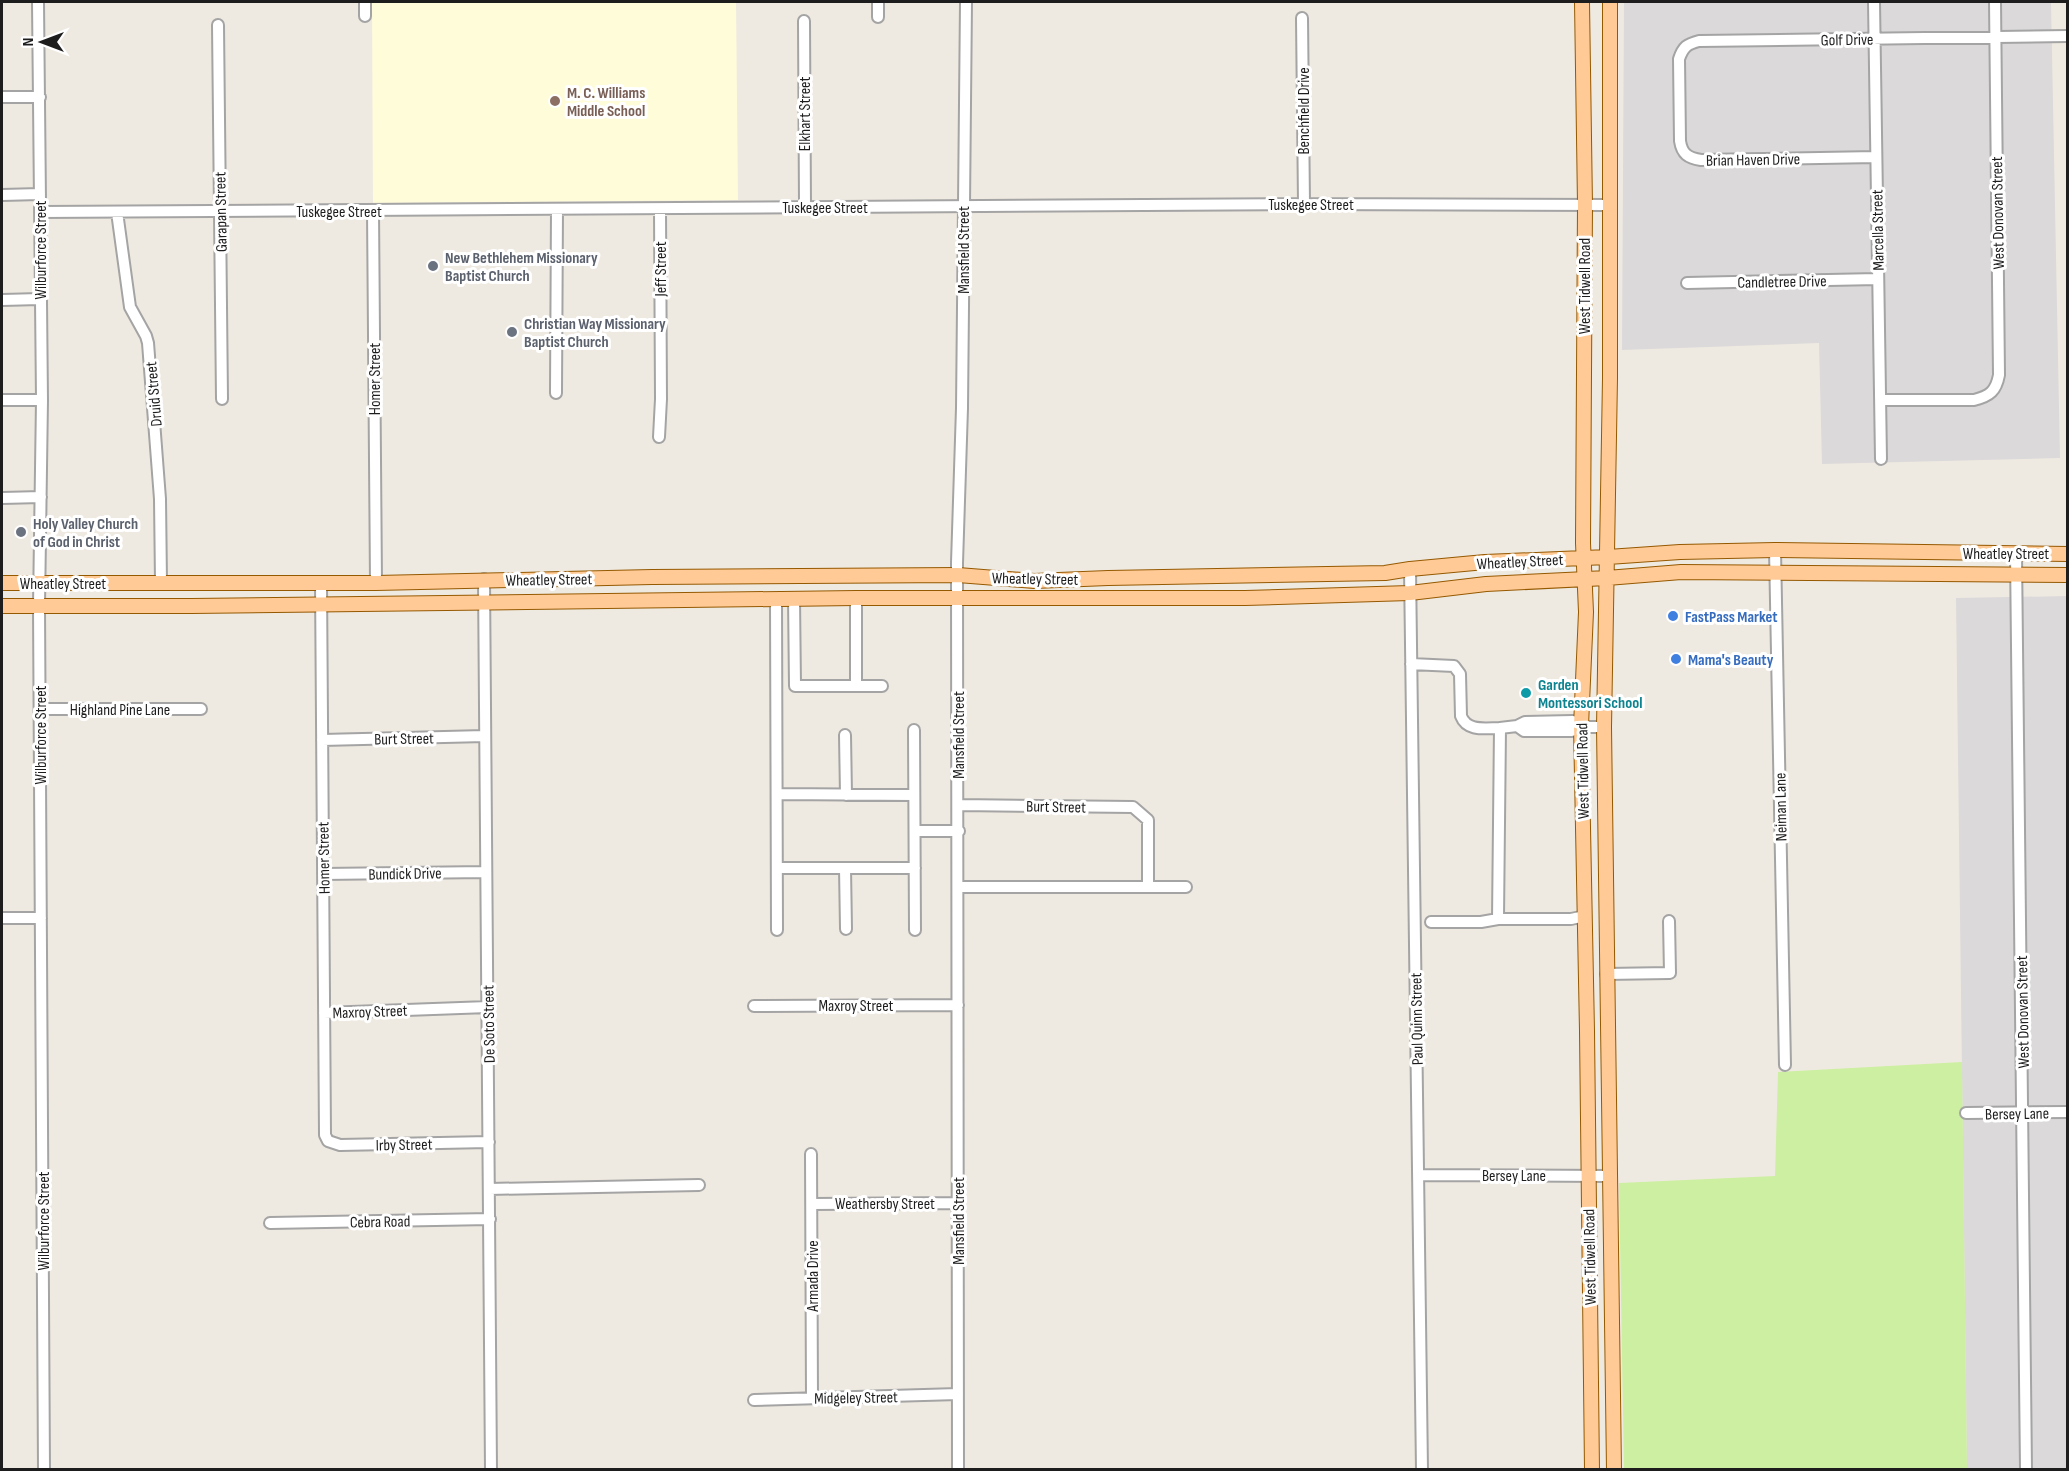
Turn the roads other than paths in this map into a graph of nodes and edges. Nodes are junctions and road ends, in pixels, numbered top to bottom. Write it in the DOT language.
graph roads {
  1 [pos="38,2"];
  2 [pos="365,2"];
  3 [pos="878,2"];
  4 [pos="966,2"];
  5 [pos="1582,2"];
  6 [pos="1610,2"];
  7 [pos="1874,2"];
  8 [pos="1995,2"];
  9 [pos="365,16"];
  10 [pos="878,17"];
  11 [pos="1302,18"];
  12 [pos="804,21"];
  13 [pos="218,25"];
  14 [pos="2067,36"];
  15 [pos="1995,37"];
  16 [pos="1875,39"];
  17 [pos="1610,66"];
  18 [pos="1583,67"];
  19 [pos="2,97"];
  20 [pos="40,97"];
  21 [pos="1680,102"];
  22 [pos="1876,157"];
  23 [pos="40,194"];
  24 [pos="2,195"];
  25 [pos="1304,204"];
  26 [pos="1585,205"];
  27 [pos="1610,205"];
  28 [pos="805,207"];
  29 [pos="963,207"];
  30 [pos="557,209"];
  31 [pos="660,209"];
  32 [pos="373,210"];
  33 [pos="40,212"];
  34 [pos="117,212"];
  35 [pos="220,212"];
  36 [pos="1878,279"];
  37 [pos="1687,283"];
  38 [pos="40,299"];
  39 [pos="2,300"];
  40 [pos="1610,378"];
  41 [pos="1584,380"];
  42 [pos="556,393"];
  43 [pos="222,399"];
  44 [pos="2,400"];
  45 [pos="42,400"];
  46 [pos="1881,400"];
  47 [pos="659,437"];
  48 [pos="1881,459"];
  49 [pos="41,497"];
  50 [pos="2,498"];
  51 [pos="1775,550"];
  52 [pos="2016,554"];
  53 [pos="2067,554"];
  54 [pos="1585,557"];
  55 [pos="1608,557"];
  56 [pos="1410,569"];
  57 [pos="1775,572"];
  58 [pos="958,575"];
  59 [pos="2016,575"];
  60 [pos="2067,575"];
  61 [pos="794,576"];
  62 [pos="1258,576"];
  63 [pos="641,577"];
  64 [pos="1108,578"];
  65 [pos="1607,578"];
  66 [pos="484,579"];
  67 [pos="1585,579"];
  68 [pos="161,582"];
  69 [pos="321,582"];
  70 [pos="2,583"];
  71 [pos="40,583"];
  72 [pos="192,583"];
  73 [pos="376,583"];
  74 [pos="1410,593"];
  75 [pos="957,597"];
  76 [pos="776,598"];
  77 [pos="794,598"];
  78 [pos="856,598"];
  79 [pos="1258,598"];
  80 [pos="1108,599"];
  81 [pos="641,602"];
  82 [pos="485,603"];
  83 [pos="320,605"];
  84 [pos="2,606"];
  85 [pos="39,606"];
  86 [pos="191,606"];
  87 [pos="1411,664"];
  88 [pos="856,686"];
  89 [pos="882,686"];
  90 [pos="40,709"];
  91 [pos="201,709"];
  92 [pos="1578,727"];
  93 [pos="1604,727"];
  94 [pos="1500,728"];
  95 [pos="914,730"];
  96 [pos="845,735"];
  97 [pos="486,736"];
  98 [pos="322,740"];
  99 [pos="777,794"];
  100 [pos="846,795"];
  101 [pos="914,795"];
  102 [pos="959,805"];
  103 [pos="915,831"];
  104 [pos="959,831"];
  105 [pos="777,868"];
  106 [pos="845,868"];
  107 [pos="915,868"];
  108 [pos="486,872"];
  109 [pos="323,874"];
  110 [pos="959,887"];
  111 [pos="1148,887"];
  112 [pos="1186,887"];
  113 [pos="1578,917"];
  114 [pos="2,918"];
  115 [pos="41,918"];
  116 [pos="1498,919"];
  117 [pos="1669,921"];
  118 [pos="1431,922"];
  119 [pos="846,929"];
  120 [pos="777,930"];
  121 [pos="915,930"];
  122 [pos="1606,974"];
  123 [pos="958,1005"];
  124 [pos="754,1006"];
  125 [pos="488,1007"];
  126 [pos="324,1012"];
  127 [pos="1607,1029"];
  128 [pos="1587,1031"];
  129 [pos="1785,1065"];
  130 [pos="2067,1112"];
  131 [pos="1966,1113"];
  132 [pos="2023,1114"];
  133 [pos="325,1134"];
  134 [pos="489,1142"];
  135 [pos="811,1154"];
  136 [pos="1419,1175"];
  137 [pos="1588,1175"];
  138 [pos="1609,1176"];
  139 [pos="699,1185"];
  140 [pos="489,1189"];
  141 [pos="958,1203"];
  142 [pos="812,1204"];
  143 [pos="490,1219"];
  144 [pos="270,1223"];
  145 [pos="1590,1315"];
  146 [pos="1611,1319"];
  147 [pos="958,1394"];
  148 [pos="812,1398"];
  149 [pos="754,1400"];
  150 [pos="44,1470"];
  151 [pos="492,1470"];
  152 [pos="958,1470"];
  153 [pos="1422,1470"];
  154 [pos="1592,1470"];
  155 [pos="1614,1470"];
  156 [pos="2026,1470"];
  1 -- 20 [label="street, Wilburforce Street"];
  2 -- 9 [label="street"];
  3 -- 10 [label="street"];
  4 -- 29 [label="street, Mansfield Street"];
  5 -- 18 [label="main road, West Tidwell Road"];
  6 -- 17 [label="main road, West Tidwell Road"];
  7 -- 16 [label="street, Marcella Street"];
  8 -- 15 [label="street, West Donovan Street"];
  11 -- 25 [label="street, Benchfield Drive"];
  12 -- 28 [label="street, Elkhart Street"];
  13 -- 35 [label="street, Garapan Street"];
  14 -- 15 [label="street, Golf Drive"];
  15 -- 16 [label="street, Golf Drive"];
  15 -- 46 [label="street, West Donovan Street"];
  16 -- 21 [label="street, Golf Drive"];
  16 -- 22 [label="street, Marcella Street"];
  17 -- 18 [label="main road"];
  17 -- 27 [label="main road, West Tidwell Road"];
  18 -- 26 [label="main road, West Tidwell Road"];
  19 -- 20 [label="street"];
  20 -- 23 [label="street, Wilburforce Street"];
  21 -- 22 [label="street, Brian Haven Drive"];
  22 -- 36 [label="street, Marcella Street"];
  23 -- 24 [label="street"];
  23 -- 33 [label="street, Wilburforce Street"];
  25 -- 26 [label="street, Tuskegee Street"];
  25 -- 29 [label="street, Tuskegee Street"];
  26 -- 27 [label="street, Tuskegee Street"];
  26 -- 41 [label="main road, West Tidwell Road"];
  27 -- 40 [label="main road, West Tidwell Road"];
  28 -- 29 [label="street, Tuskegee Street"];
  28 -- 31 [label="street, Tuskegee Street"];
  29 -- 58 [label="street, Mansfield Street"];
  30 -- 31 [label="street, Tuskegee Street"];
  30 -- 32 [label="street, Tuskegee Street"];
  30 -- 42 [label="street"];
  31 -- 47 [label="street, Jeff Street"];
  32 -- 35 [label="street, Tuskegee Street"];
  32 -- 73 [label="street, Homer Street"];
  33 -- 34 [label="street, Tuskegee Street"];
  33 -- 38 [label="street, Wilburforce Street"];
  34 -- 35 [label="street, Tuskegee Street"];
  34 -- 68 [label="street, Druid Street"];
  35 -- 43 [label="street, Garapan Street"];
  36 -- 37 [label="street, Candletree Drive"];
  36 -- 46 [label="street, Marcella Street"];
  38 -- 39 [label="street"];
  38 -- 45 [label="street, Wilburforce Street"];
  40 -- 41 [label="main road"];
  40 -- 55 [label="main road, West Tidwell Road"];
  41 -- 54 [label="main road, West Tidwell Road"];
  44 -- 45 [label="street"];
  45 -- 49 [label="street, Wilburforce Street"];
  46 -- 48 [label="street, Marcella Street"];
  49 -- 50 [label="street"];
  49 -- 71 [label="street, Wilburforce Street"];
  51 -- 52 [label="main road, Wheatley Street"];
  51 -- 55 [label="main road, Wheatley Street"];
  51 -- 57 [label="street, Neiman Lane"];
  52 -- 53 [label="main road, Wheatley Street"];
  52 -- 59 [label="street, West Donovan Street"];
  54 -- 55 [label="main road, Wheatley Street"];
  54 -- 56 [label="main road, Wheatley Street"];
  54 -- 67 [label="main road, West Tidwell Road"];
  55 -- 65 [label="main road, West Tidwell Road"];
  56 -- 62 [label="main road, Wheatley Street"];
  56 -- 74 [label="street, Paul Quinn Street"];
  57 -- 59 [label="main road, Wheatley Street"];
  57 -- 65 [label="main road, Wheatley Street"];
  57 -- 129 [label="street, Neiman Lane"];
  58 -- 61 [label="main road, Wheatley Street"];
  58 -- 64 [label="main road, Wheatley Street"];
  58 -- 75 [label="street, Mansfield Street"];
  59 -- 60 [label="main road, Wheatley Street"];
  59 -- 132 [label="street, West Donovan Street"];
  61 -- 63 [label="main road, Wheatley Street"];
  61 -- 77 [label="main road"];
  62 -- 64 [label="main road, Wheatley Street"];
  62 -- 79 [label="main road"];
  63 -- 66 [label="main road, Wheatley Street"];
  63 -- 81 [label="main road"];
  64 -- 80 [label="main road"];
  65 -- 67 [label="main road, Wheatley Street"];
  65 -- 93 [label="main road, West Tidwell Road"];
  66 -- 73 [label="main road, Wheatley Street"];
  66 -- 82 [label="street, De Soto Street"];
  67 -- 74 [label="main road, Wheatley Street"];
  67 -- 92 [label="main road, West Tidwell Road"];
  68 -- 71 [label="main road, Wheatley Street"];
  68 -- 72 [label="main road, Wheatley Street"];
  69 -- 72 [label="main road, Wheatley Street"];
  69 -- 73 [label="main road, Wheatley Street"];
  69 -- 83 [label="street, Homer Street"];
  70 -- 71 [label="main road, Wheatley Street"];
  71 -- 85 [label="street, Wilburforce Street"];
  72 -- 86 [label="main road"];
  74 -- 79 [label="main road, Wheatley Street"];
  74 -- 87 [label="street, Paul Quinn Street"];
  75 -- 78 [label="main road, Wheatley Street"];
  75 -- 80 [label="main road, Wheatley Street"];
  75 -- 102 [label="street, Mansfield Street"];
  76 -- 77 [label="main road, Wheatley Street"];
  76 -- 81 [label="main road, Wheatley Street"];
  76 -- 99 [label="street"];
  77 -- 78 [label="main road, Wheatley Street"];
  77 -- 88 [label="street"];
  78 -- 88 [label="street"];
  79 -- 80 [label="main road, Wheatley Street"];
  81 -- 82 [label="main road, Wheatley Street"];
  82 -- 83 [label="main road, Wheatley Street"];
  82 -- 97 [label="street, De Soto Street"];
  83 -- 86 [label="main road, Wheatley Street"];
  83 -- 98 [label="street, Homer Street"];
  84 -- 85 [label="main road, Wheatley Street"];
  85 -- 86 [label="main road, Wheatley Street"];
  85 -- 90 [label="street, Wilburforce Street"];
  87 -- 94 [label="street"];
  87 -- 136 [label="street, Paul Quinn Street"];
  88 -- 89 [label="street"];
  90 -- 91 [label="street, Highland Pine Lane"];
  90 -- 115 [label="street, Wilburforce Street"];
  92 -- 93 [label="street"];
  92 -- 94 [label="street"];
  92 -- 113 [label="main road, West Tidwell Road"];
  93 -- 122 [label="main road, West Tidwell Road"];
  94 -- 116 [label="street"];
  95 -- 101 [label="street"];
  96 -- 100 [label="street"];
  97 -- 98 [label="street, Burt Street"];
  97 -- 108 [label="street, De Soto Street"];
  98 -- 109 [label="street, Homer Street"];
  99 -- 100 [label="street"];
  99 -- 105 [label="street"];
  100 -- 101 [label="street"];
  101 -- 103 [label="street"];
  102 -- 104 [label="street, Mansfield Street"];
  102 -- 111 [label="street, Burt Street"];
  103 -- 104 [label="street"];
  103 -- 107 [label="street"];
  104 -- 110 [label="street, Mansfield Street"];
  105 -- 106 [label="street"];
  105 -- 120 [label="street"];
  106 -- 107 [label="street"];
  106 -- 119 [label="street"];
  107 -- 121 [label="street"];
  108 -- 109 [label="street, Bundick Drive"];
  108 -- 125 [label="street, De Soto Street"];
  109 -- 126 [label="street, Homer Street"];
  110 -- 111 [label="street"];
  110 -- 123 [label="street, Mansfield Street"];
  111 -- 112 [label="street"];
  113 -- 116 [label="street"];
  113 -- 128 [label="main road, West Tidwell Road"];
  114 -- 115 [label="street"];
  115 -- 150 [label="street, Wilburforce Street"];
  116 -- 118 [label="street"];
  117 -- 122 [label="street"];
  122 -- 127 [label="main road, West Tidwell Road"];
  123 -- 124 [label="street, Maxroy Street"];
  123 -- 141 [label="street, Mansfield Street"];
  125 -- 126 [label="street, Maxroy Street"];
  125 -- 134 [label="street, De Soto Street"];
  126 -- 133 [label="street, Homer Street"];
  127 -- 128 [label="main road"];
  127 -- 138 [label="main road, West Tidwell Road"];
  128 -- 137 [label="main road, West Tidwell Road"];
  130 -- 132 [label="street, Bersey Lane"];
  131 -- 132 [label="street, Bersey Lane"];
  132 -- 156 [label="street, West Donovan Street"];
  133 -- 134 [label="street, Irby Street"];
  134 -- 140 [label="street, De Soto Street"];
  135 -- 142 [label="street, Armada Drive"];
  136 -- 137 [label="street, Bersey Lane"];
  136 -- 153 [label="street, Paul Quinn Street"];
  137 -- 138 [label="street, Bersey Lane"];
  137 -- 145 [label="main road, West Tidwell Road"];
  138 -- 146 [label="main road, West Tidwell Road"];
  139 -- 140 [label="street"];
  140 -- 143 [label="street, De Soto Street"];
  141 -- 142 [label="street, Weathersby Street"];
  141 -- 147 [label="street, Mansfield Street"];
  142 -- 148 [label="street, Armada Drive"];
  143 -- 144 [label="street, Cebra Road"];
  143 -- 151 [label="street, De Soto Street"];
  145 -- 146 [label="main road"];
  145 -- 154 [label="main road, West Tidwell Road"];
  146 -- 155 [label="main road, West Tidwell Road"];
  147 -- 148 [label="street, Midgeley Street"];
  147 -- 152 [label="street, Mansfield Street"];
  148 -- 149 [label="street, Midgeley Street"];
}
